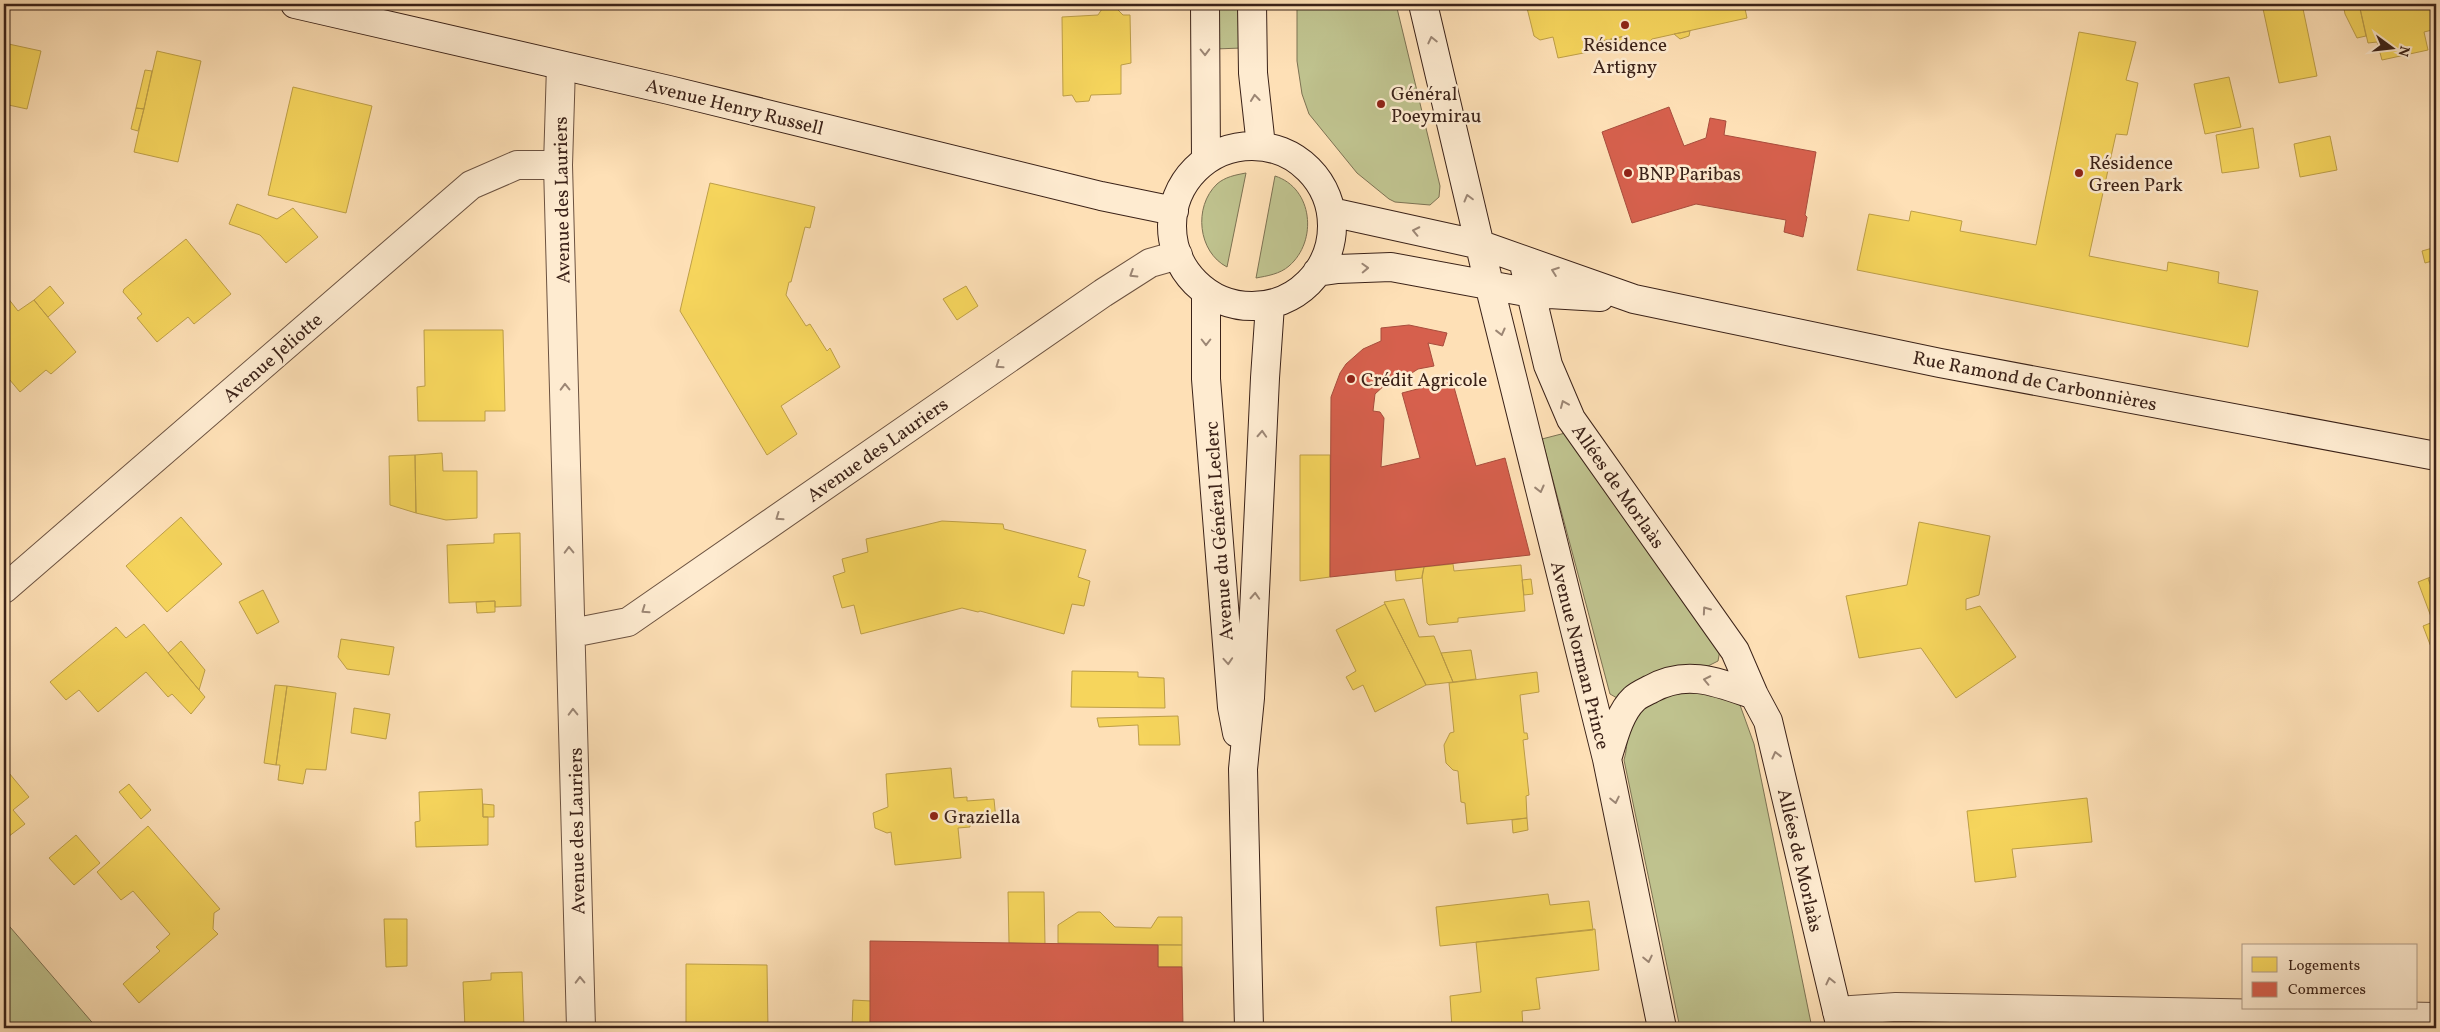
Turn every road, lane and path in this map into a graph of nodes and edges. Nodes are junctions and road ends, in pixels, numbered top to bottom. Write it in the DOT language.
graph roads {
  1 [pos="296,4"];
  2 [pos="1204,4"];
  3 [pos="1252,4"];
  4 [pos="1423,4"];
  5 [pos="561,66"];
  6 [pos="1260,146"];
  7 [pos="1206,160"];
  8 [pos="558,165"];
  9 [pos="1174,211"];
  10 [pos="1331,212"];
  11 [pos="1480,245"];
  12 [pos="1178,255"];
  13 [pos="1523,260"];
  14 [pos="1316,272"];
  15 [pos="1489,284"];
  16 [pos="1206,293"];
  17 [pos="1532,293"];
  18 [pos="1634,299"];
  19 [pos="1270,305"];
  20 [pos="2436,456"];
  21 [pos="4,589"];
  22 [pos="572,633"];
  23 [pos="1754,695"];
  24 [pos="1607,758"];
  25 [pos="1243,769"];
  26 [pos="2436,1017"];
  27 [pos="1839,1020"];
  28 [pos="581,1028"];
  29 [pos="1248,1028"];
  30 [pos="1662,1028"];
  1 -- 5 [label="street, Avenue Henry Russell"];
  2 -- 7 [label="street, one-way"];
  6 -- 3 [label="street, one-way"];
  11 -- 4 [label="street, one-way"];
  5 -- 8 [label="street, Avenue des Lauriers"];
  5 -- 9 [label="street, Avenue Henry Russell"];
  6 -- 7 [label="street"];
  6 -- 10 [label="street"];
  7 -- 9 [label="street"];
  8 -- 21 [label="street, Avenue Jeliotte"];
  22 -- 8 [label="street, Avenue des Lauriers, one-way"];
  9 -- 12 [label="street"];
  11 -- 10 [label="street, Rue Ramond de Carbonnières, one-way"];
  10 -- 14 [label="street"];
  11 -- 13 [label="street, Rue Ramond de Carbonnières"];
  11 -- 15 [label="street"];
  12 -- 16 [label="street"];
  12 -- 22 [label="street, Avenue des Lauriers, one-way"];
  13 -- 17 [label="street, Allées de Morlaàs"];
  18 -- 13 [label="street, Rue Ramond de Carbonnières, one-way"];
  14 -- 15 [label="street, Rue Ramond de Carbonnières, one-way"];
  14 -- 19 [label="street"];
  15 -- 17 [label="street, Rue Ramond de Carbonnières"];
  15 -- 24 [label="street, Avenue Norman Prince, one-way"];
  16 -- 19 [label="street"];
  16 -- 25 [label="street, Avenue du Général Leclerc, one-way"];
  17 -- 18 [label="street, Rue Ramond de Carbonnières"];
  23 -- 17 [label="street, Allées de Morlaàs, one-way"];
  18 -- 20 [label="street, Rue Ramond de Carbonnières"];
  25 -- 19 [label="street, Avenue du Général Leclerc, one-way"];
  28 -- 22 [label="street, Avenue des Lauriers, one-way"];
  23 -- 24 [label="street, one-way"];
  27 -- 23 [label="street, Allées de Morlaàs, one-way"];
  24 -- 30 [label="street, Avenue Norman Prince, one-way"];
  25 -- 29 [label="street, Avenue du Général Leclerc"];
  26 -- 27 [label="street"];
}
